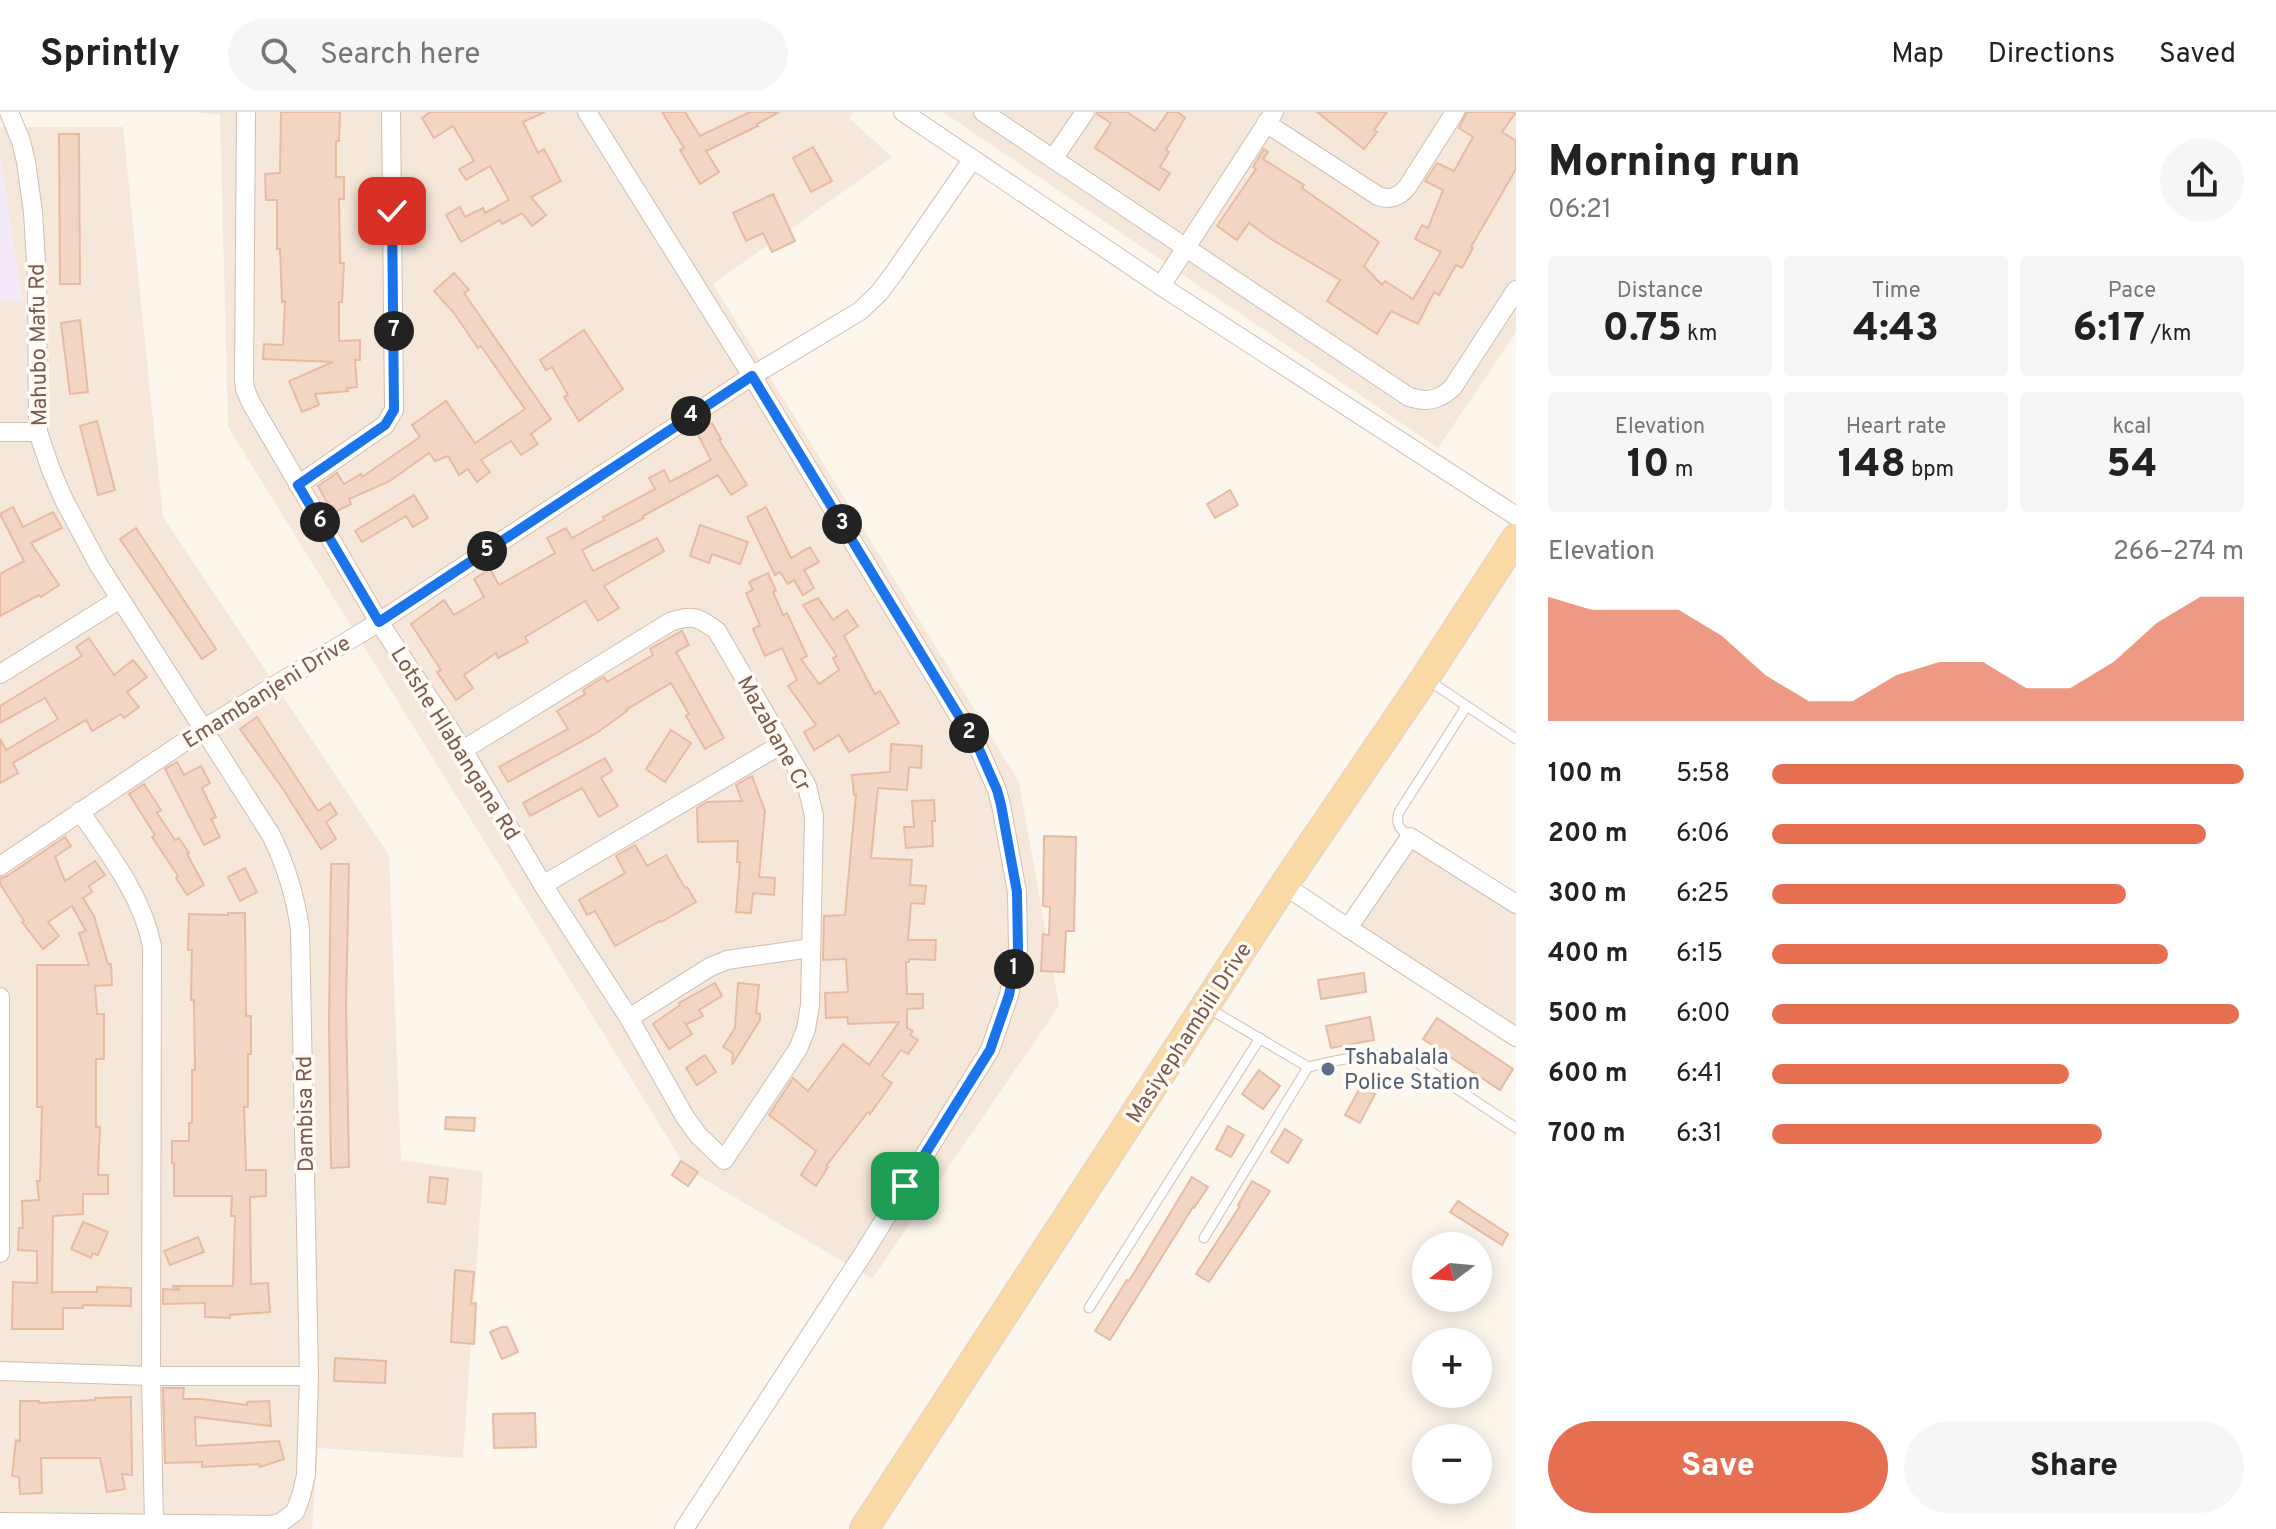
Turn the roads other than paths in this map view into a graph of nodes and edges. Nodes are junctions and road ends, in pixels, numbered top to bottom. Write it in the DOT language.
graph roads {
  1 [pos="9,112"];
  2 [pos="246,112"];
  3 [pos="391,112"];
  4 [pos="587,112"];
  5 [pos="903,112"];
  6 [pos="983,112"];
  7 [pos="1085,112"];
  8 [pos="1455,112"];
  9 [pos="1270,118"];
  10 [pos="1053,159"];
  11 [pos="972,160"];
  12 [pos="1185,247"];
  13 [pos="1161,286"];
  14 [pos="1516,290"];
  15 [pos="752,376"];
  16 [pos="0,432"];
  17 [pos="38,432"];
  18 [pos="298,485"];
  19 [pos="1516,516"];
  20 [pos="1516,538"];
  21 [pos="120,599"];
  22 [pos="379,622"];
  23 [pos="2,670"];
  24 [pos="1425,678"];
  25 [pos="1466,707"];
  26 [pos="205,728"];
  27 [pos="1516,739"];
  28 [pos="782,744"];
  29 [pos="463,750"];
  30 [pos="80,811"];
  31 [pos="1410,837"];
  32 [pos="0,866"];
  33 [pos="543,885"];
  34 [pos="1284,885"];
  35 [pos="1516,904"];
  36 [pos="1348,928"];
  37 [pos="811,948"];
  38 [pos="0,997"];
  39 [pos="1205,1006"];
  40 [pos="629,1018"];
  41 [pos="1516,1037"];
  42 [pos="1260,1038"];
  43 [pos="1308,1067"];
  44 [pos="1516,1128"];
  45 [pos="724,1160"];
  46 [pos="1204,1238"];
  47 [pos="0,1253"];
  48 [pos="1089,1308"];
  49 [pos="0,1371"];
  50 [pos="151,1376"];
  51 [pos="309,1376"];
  52 [pos="0,1522"];
  53 [pos="154,1525"];
  54 [pos="684,1529"];
  55 [pos="864,1529"];
  1 -- 17 [label="street, Mahubo Mafu Rd"];
  2 -- 18 [label="street, Lotshe Hlabangana Rd"];
  3 -- 18 [label="street"];
  4 -- 15 [label="street"];
  5 -- 11 [label="street"];
  6 -- 10 [label="street"];
  7 -- 10 [label="street"];
  8 -- 9 [label="street"];
  9 -- 12 [label="street"];
  10 -- 12 [label="street"];
  11 -- 13 [label="street"];
  11 -- 15 [label="street, Emambanjeni Drive"];
  12 -- 13 [label="street"];
  12 -- 14 [label="street"];
  13 -- 19 [label="street"];
  15 -- 22 [label="street, Emambanjeni Drive"];
  15 -- 54 [label="street"];
  16 -- 17 [label="street"];
  17 -- 21 [label="street, Mahubo Mafu Rd"];
  18 -- 22 [label="street, Lotshe Hlabangana Rd"];
  20 -- 24 [label="main road, Masiyephambili Drive"];
  21 -- 23 [label="street"];
  21 -- 26 [label="street, Mahubo Mafu Rd"];
  22 -- 26 [label="street, Emambanjeni Drive"];
  22 -- 29 [label="street, Lotshe Hlabangana Rd"];
  24 -- 25 [label="lane"];
  24 -- 34 [label="main road, Masiyephambili Drive"];
  25 -- 27 [label="lane"];
  25 -- 31 [label="lane"];
  26 -- 30 [label="street, Emambanjeni Drive"];
  26 -- 51 [label="street, Dambisa Rd"];
  28 -- 29 [label="street, Mazabane Cr"];
  28 -- 33 [label="street"];
  28 -- 37 [label="street, Mazabane Cr"];
  29 -- 33 [label="street, Lotshe Hlabangana Rd"];
  30 -- 32 [label="street, Emambanjeni Drive"];
  30 -- 50 [label="street"];
  31 -- 35 [label="street"];
  31 -- 36 [label="street"];
  33 -- 40 [label="street, Lotshe Hlabangana Rd"];
  34 -- 36 [label="street"];
  34 -- 39 [label="main road, Masiyephambili Drive"];
  36 -- 41 [label="street"];
  37 -- 40 [label="street"];
  37 -- 45 [label="street, Mazabane Cr"];
  38 -- 47 [label="street"];
  39 -- 42 [label="lane"];
  39 -- 55 [label="main road, Masiyephambili Drive"];
  40 -- 45 [label="street, Lotshe Hlabangana Rd"];
  42 -- 43 [label="lane"];
  42 -- 48 [label="lane"];
  43 -- 44 [label="lane"];
  43 -- 46 [label="lane"];
  49 -- 50 [label="street"];
  50 -- 51 [label="street"];
  50 -- 53 [label="street"];
  51 -- 53 [label="street, Dambisa Rd"];
  52 -- 53 [label="street"];
}
